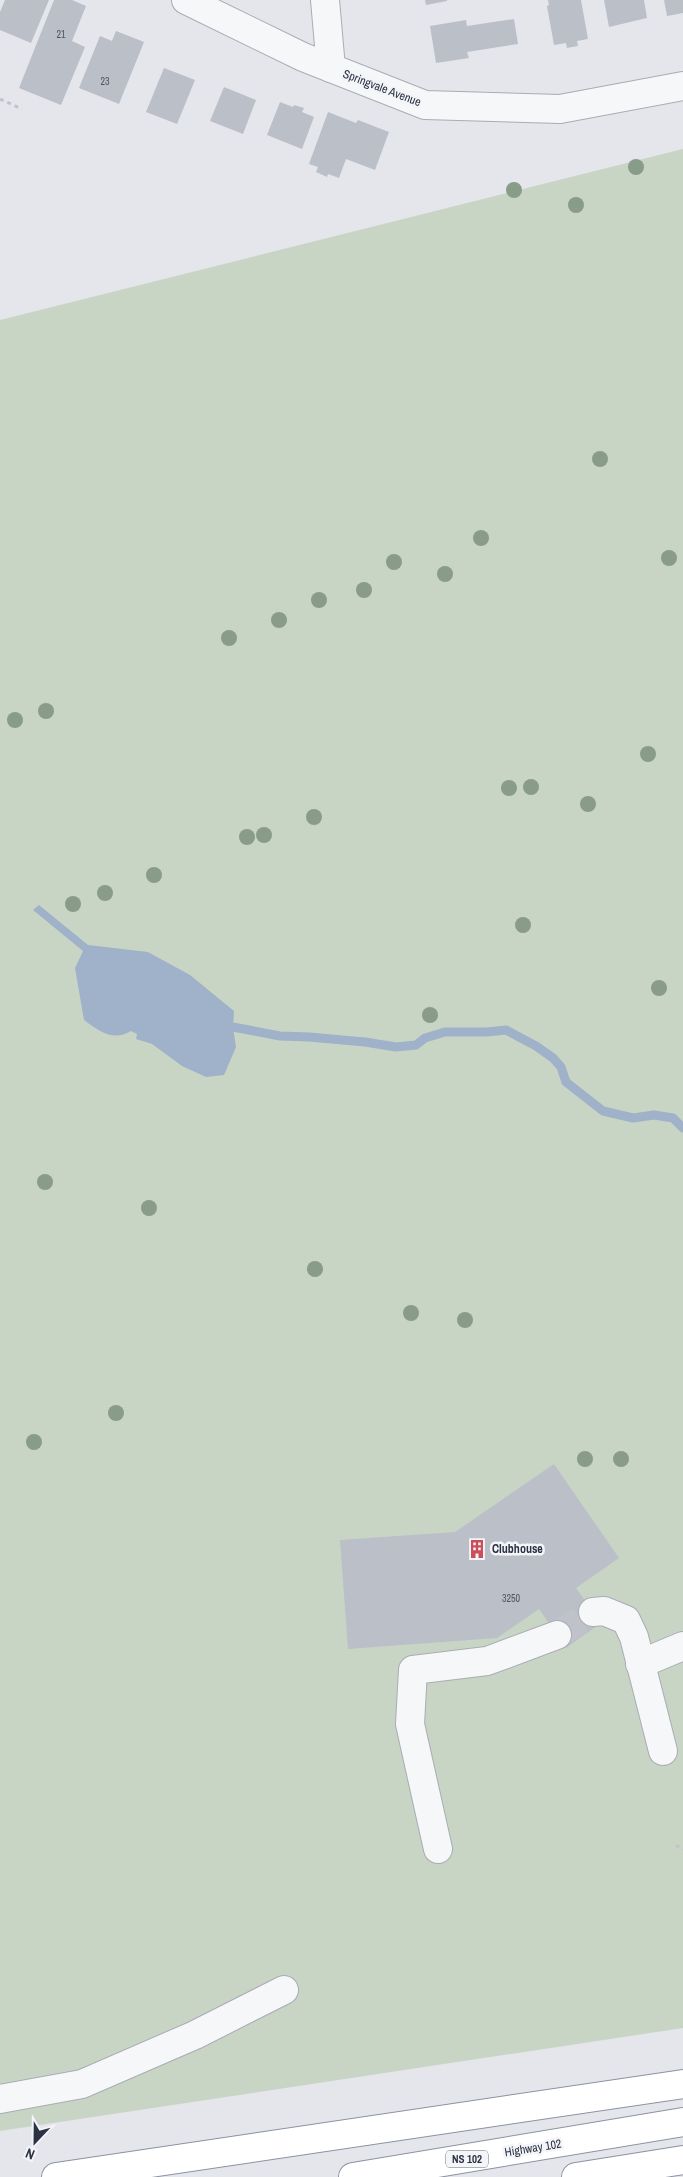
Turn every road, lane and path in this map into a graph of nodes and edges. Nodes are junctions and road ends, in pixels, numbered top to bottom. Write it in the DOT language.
graph roads {
  1 [pos="186,0"];
  2 [pos="325,0"];
  3 [pos="331,68"];
  4 [pos="683,86"];
  5 [pos="0,99"];
  6 [pos="22,109"];
  7 [pos="593,1612"];
  8 [pos="557,1635"];
  9 [pos="683,1646"];
  10 [pos="640,1664"];
  11 [pos="662,1751"];
  12 [pos="676,1845"];
  13 [pos="438,1849"];
  14 [pos="683,1850"];
  15 [pos="284,1990"];
  16 [pos="683,2084"];
  17 [pos="0,2099"];
  18 [pos="683,2122"];
  19 [pos="683,2160"];
  20 [pos="56,2177"];
  21 [pos="353,2177"];
  22 [pos="576,2177"];
  1 -- 3 [label="street, Springvale Avenue"];
  2 -- 3 [label="street"];
  3 -- 4 [label="street, Springvale Avenue"];
  5 -- 6 [label="path"];
  7 -- 10 [label="street"];
  8 -- 13 [label="street"];
  9 -- 10 [label="street"];
  10 -- 11 [label="street"];
  12 -- 14 [label="path"];
  15 -- 17 [label="street"];
  16 -- 20 [label="highway"];
  18 -- 21 [label="highway, Highway 102 / NS 102"];
  19 -- 22 [label="highway"];
}
